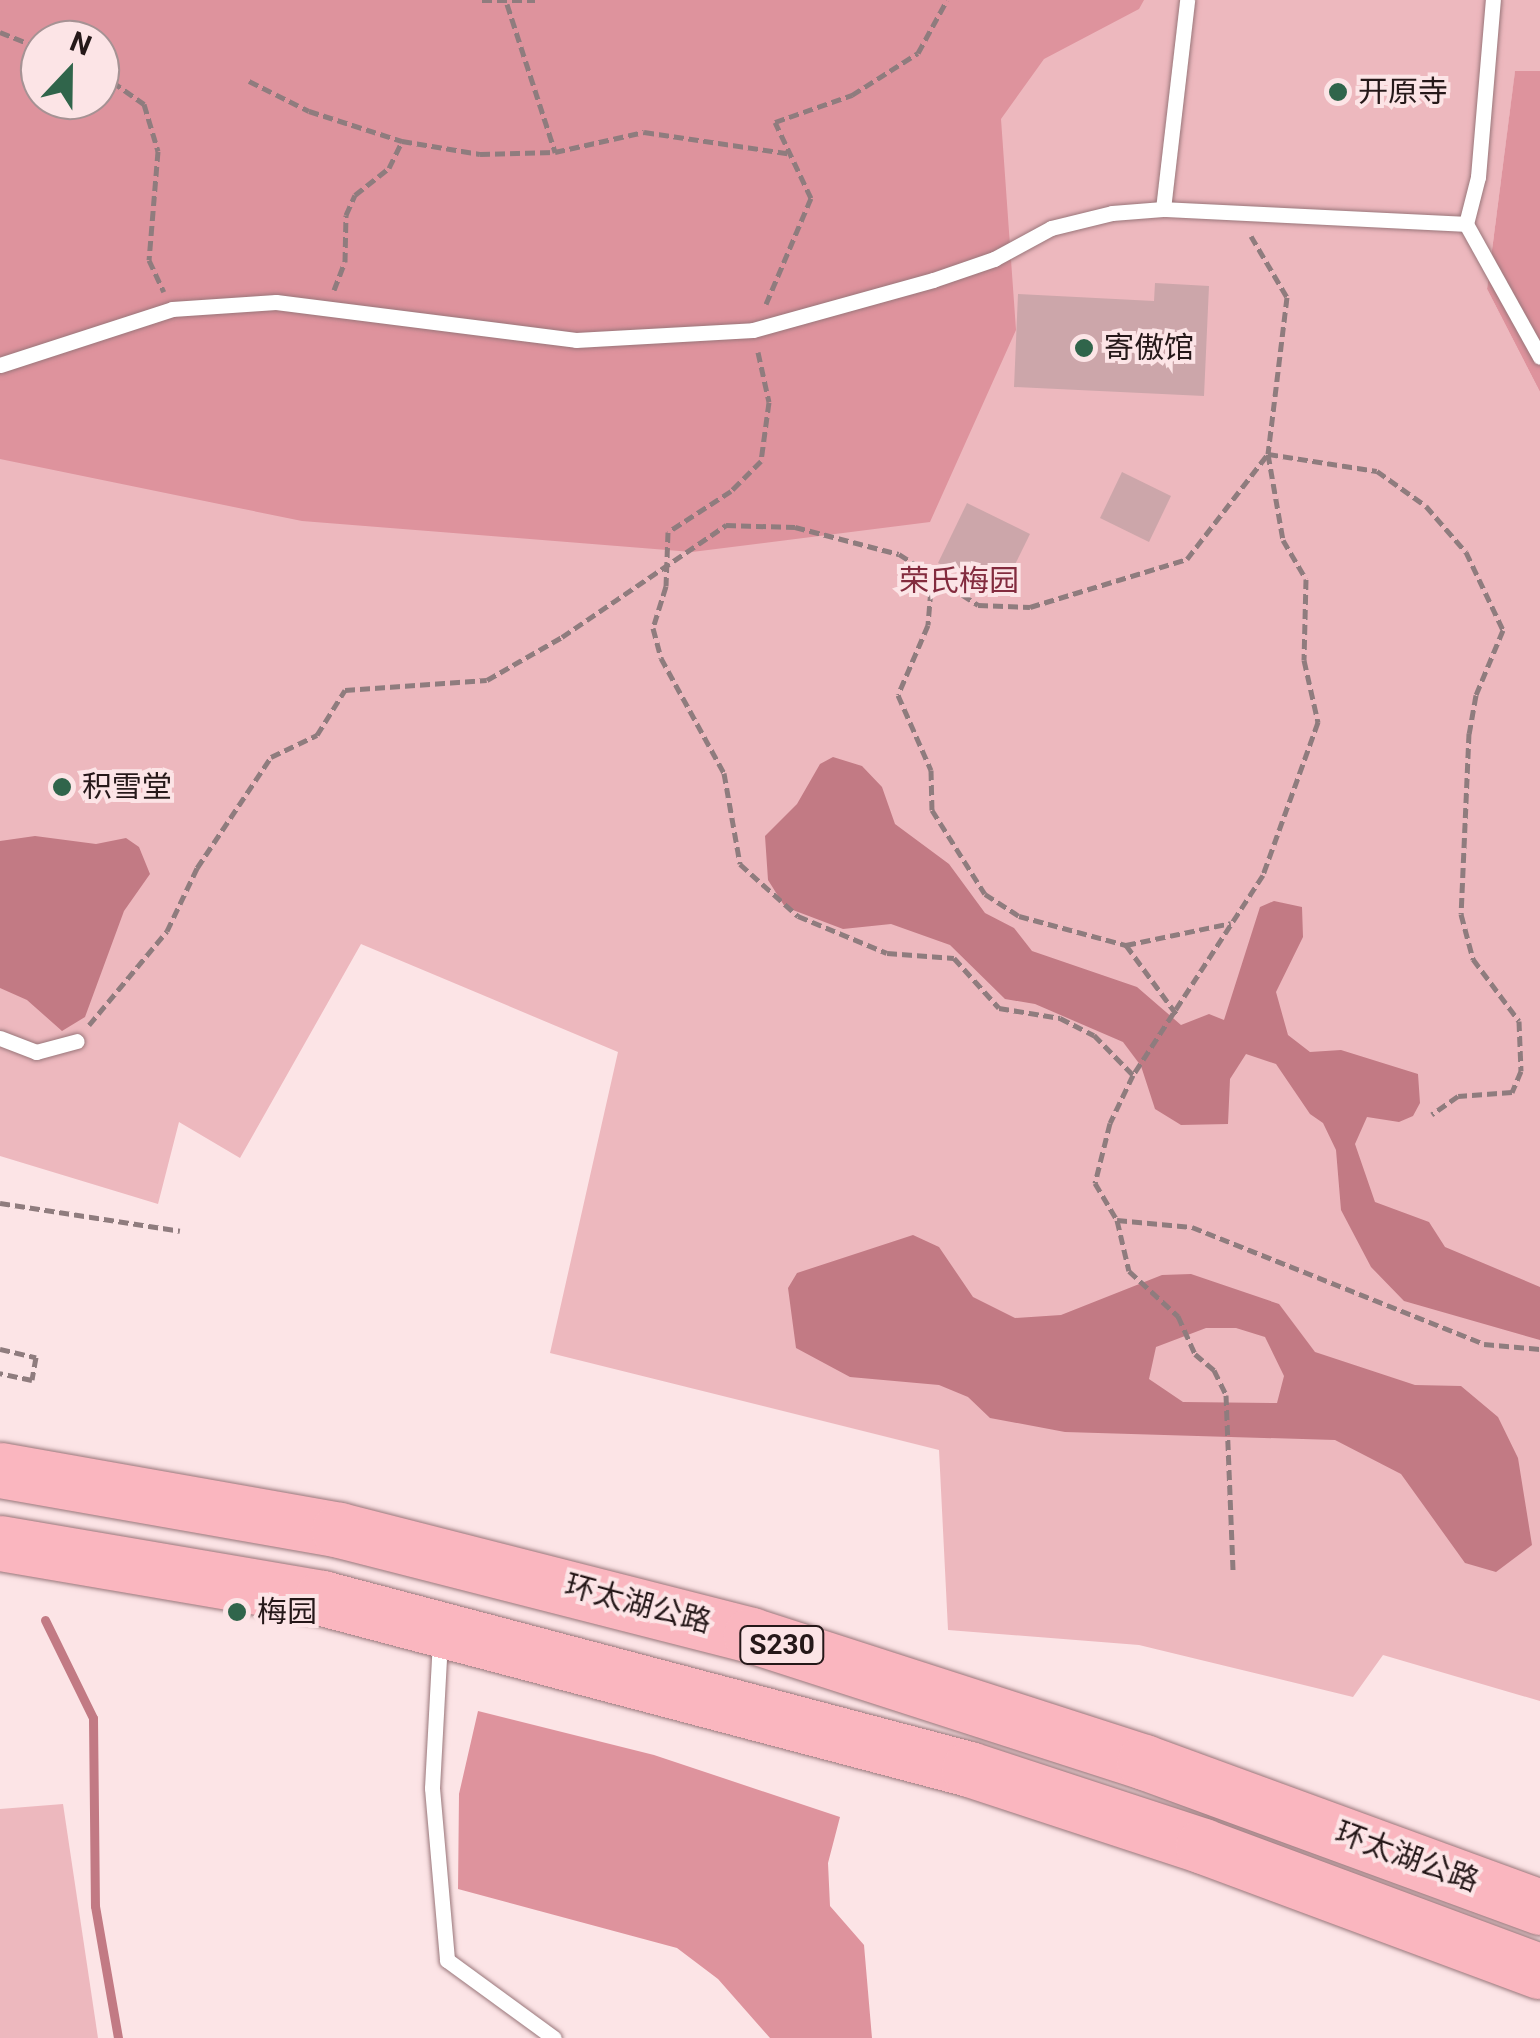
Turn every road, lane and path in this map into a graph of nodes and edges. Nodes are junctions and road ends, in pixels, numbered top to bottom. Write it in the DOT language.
graph roads {
  1 [pos="482,0"];
  2 [pos="535,0"];
  3 [pos="947,0"];
  4 [pos="1187,0"];
  5 [pos="1493,0"];
  6 [pos="507,4"];
  7 [pos="248,80"];
  8 [pos="120,87"];
  9 [pos="402,142"];
  10 [pos="555,152"];
  11 [pos="787,153"];
  12 [pos="1163,209"];
  13 [pos="1238,213"];
  14 [pos="1466,224"];
  15 [pos="172,309"];
  16 [pos="326,310"];
  17 [pos="753,330"];
  18 [pos="1540,357"];
  19 [pos="0,366"];
  20 [pos="1268,454"];
  21 [pos="662,564"];
  22 [pos="932,576"];
  23 [pos="1230,923"];
  24 [pos="1126,945"];
  25 [pos="1177,1015"];
  26 [pos="0,1038"];
  27 [pos="78,1040"];
  28 [pos="1132,1075"];
  29 [pos="1432,1114"];
  30 [pos="0,1203"];
  31 [pos="1118,1220"];
  32 [pos="180,1231"];
  33 [pos="1540,1348"];
  34 [pos="0,1349"];
  35 [pos="0,1373"];
  36 [pos="0,1470"];
  37 [pos="0,1543"];
  38 [pos="1233,1571"];
  39 [pos="441,1626"];
  40 [pos="1540,1907"];
  41 [pos="1540,1971"];
  42 [pos="554,2038"];
  1 -- 6 [label="path"];
  2 -- 6 [label="path"];
  3 -- 11 [label="path"];
  4 -- 12 [label="lane"];
  5 -- 14 [label="lane"];
  6 -- 10 [label="path"];
  7 -- 9 [label="path"];
  8 -- 15 [label="path"];
  9 -- 10 [label="path"];
  9 -- 16 [label="path"];
  10 -- 11 [label="path"];
  11 -- 17 [label="path"];
  12 -- 13 [label="lane"];
  12 -- 17 [label="lane"];
  13 -- 14 [label="lane"];
  13 -- 20 [label="path"];
  14 -- 18 [label="lane"];
  15 -- 16 [label="lane"];
  15 -- 19 [label="lane"];
  16 -- 17 [label="lane"];
  17 -- 21 [label="path"];
  20 -- 22 [label="path"];
  20 -- 23 [label="path"];
  20 -- 29 [label="path"];
  21 -- 22 [label="path"];
  21 -- 27 [label="path"];
  21 -- 28 [label="path"];
  22 -- 24 [label="path"];
  23 -- 24 [label="path"];
  23 -- 25 [label="path"];
  24 -- 25 [label="path"];
  25 -- 28 [label="path"];
  26 -- 27 [label="lane"];
  28 -- 31 [label="path"];
  30 -- 32 [label="path"];
  31 -- 33 [label="path"];
  31 -- 38 [label="path"];
  34 -- 35 [label="path"];
  36 -- 40 [label="highway, 环太湖公路 / S230"];
  37 -- 39 [label="highway, 环太湖公路 / S230"];
  39 -- 41 [label="highway, 环太湖公路 / S230"];
  39 -- 42 [label="lane"];
}
